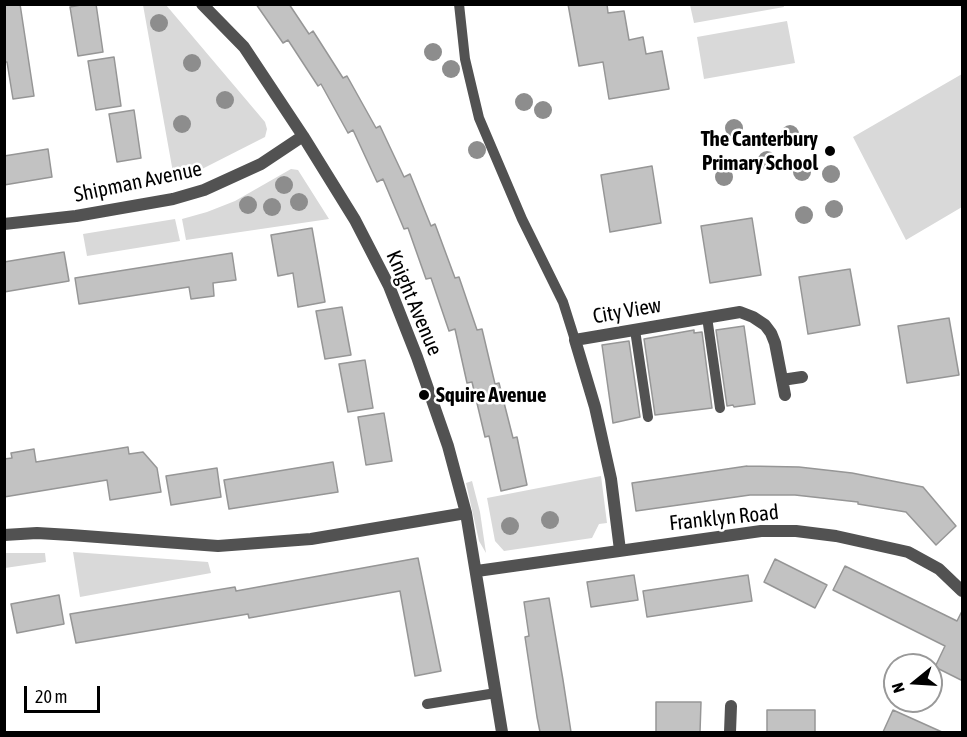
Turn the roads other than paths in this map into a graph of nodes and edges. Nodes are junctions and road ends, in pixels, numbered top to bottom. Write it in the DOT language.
graph roads {
  1 [pos="202,4"];
  2 [pos="459,4"];
  3 [pos="303,136"];
  4 [pos="4,224"];
  5 [pos="707,317"];
  6 [pos="635,330"];
  7 [pos="575,340"];
  8 [pos="802,377"];
  9 [pos="782,381"];
  10 [pos="785,395"];
  11 [pos="720,408"];
  12 [pos="648,417"];
  13 [pos="466,513"];
  14 [pos="4,535"];
  15 [pos="620,550"];
  16 [pos="477,572"];
  17 [pos="963,591"];
  18 [pos="496,693"];
  19 [pos="427,704"];
  20 [pos="731,705"];
  21 [pos="502,732"];
  22 [pos="730,732"];
  1 -- 3 [label="street, Knight Avenue"];
  2 -- 7 [label="lane"];
  3 -- 4 [label="street, Shipman Avenue"];
  3 -- 13 [label="street, Knight Avenue"];
  5 -- 6 [label="street, City View"];
  5 -- 9 [label="street, City View"];
  5 -- 11 [label="lane"];
  6 -- 7 [label="street, City View"];
  6 -- 12 [label="lane"];
  7 -- 15 [label="street, City View"];
  8 -- 9 [label="street"];
  9 -- 10 [label="street, City View"];
  13 -- 14 [label="street"];
  13 -- 16 [label="street, Knight Avenue"];
  15 -- 16 [label="street, Franklyn Road"];
  15 -- 17 [label="street, Franklyn Road"];
  16 -- 18 [label="street, Knight Avenue"];
  18 -- 19 [label="lane"];
  18 -- 21 [label="street, Knight Avenue"];
  20 -- 22 [label="street"];
}
